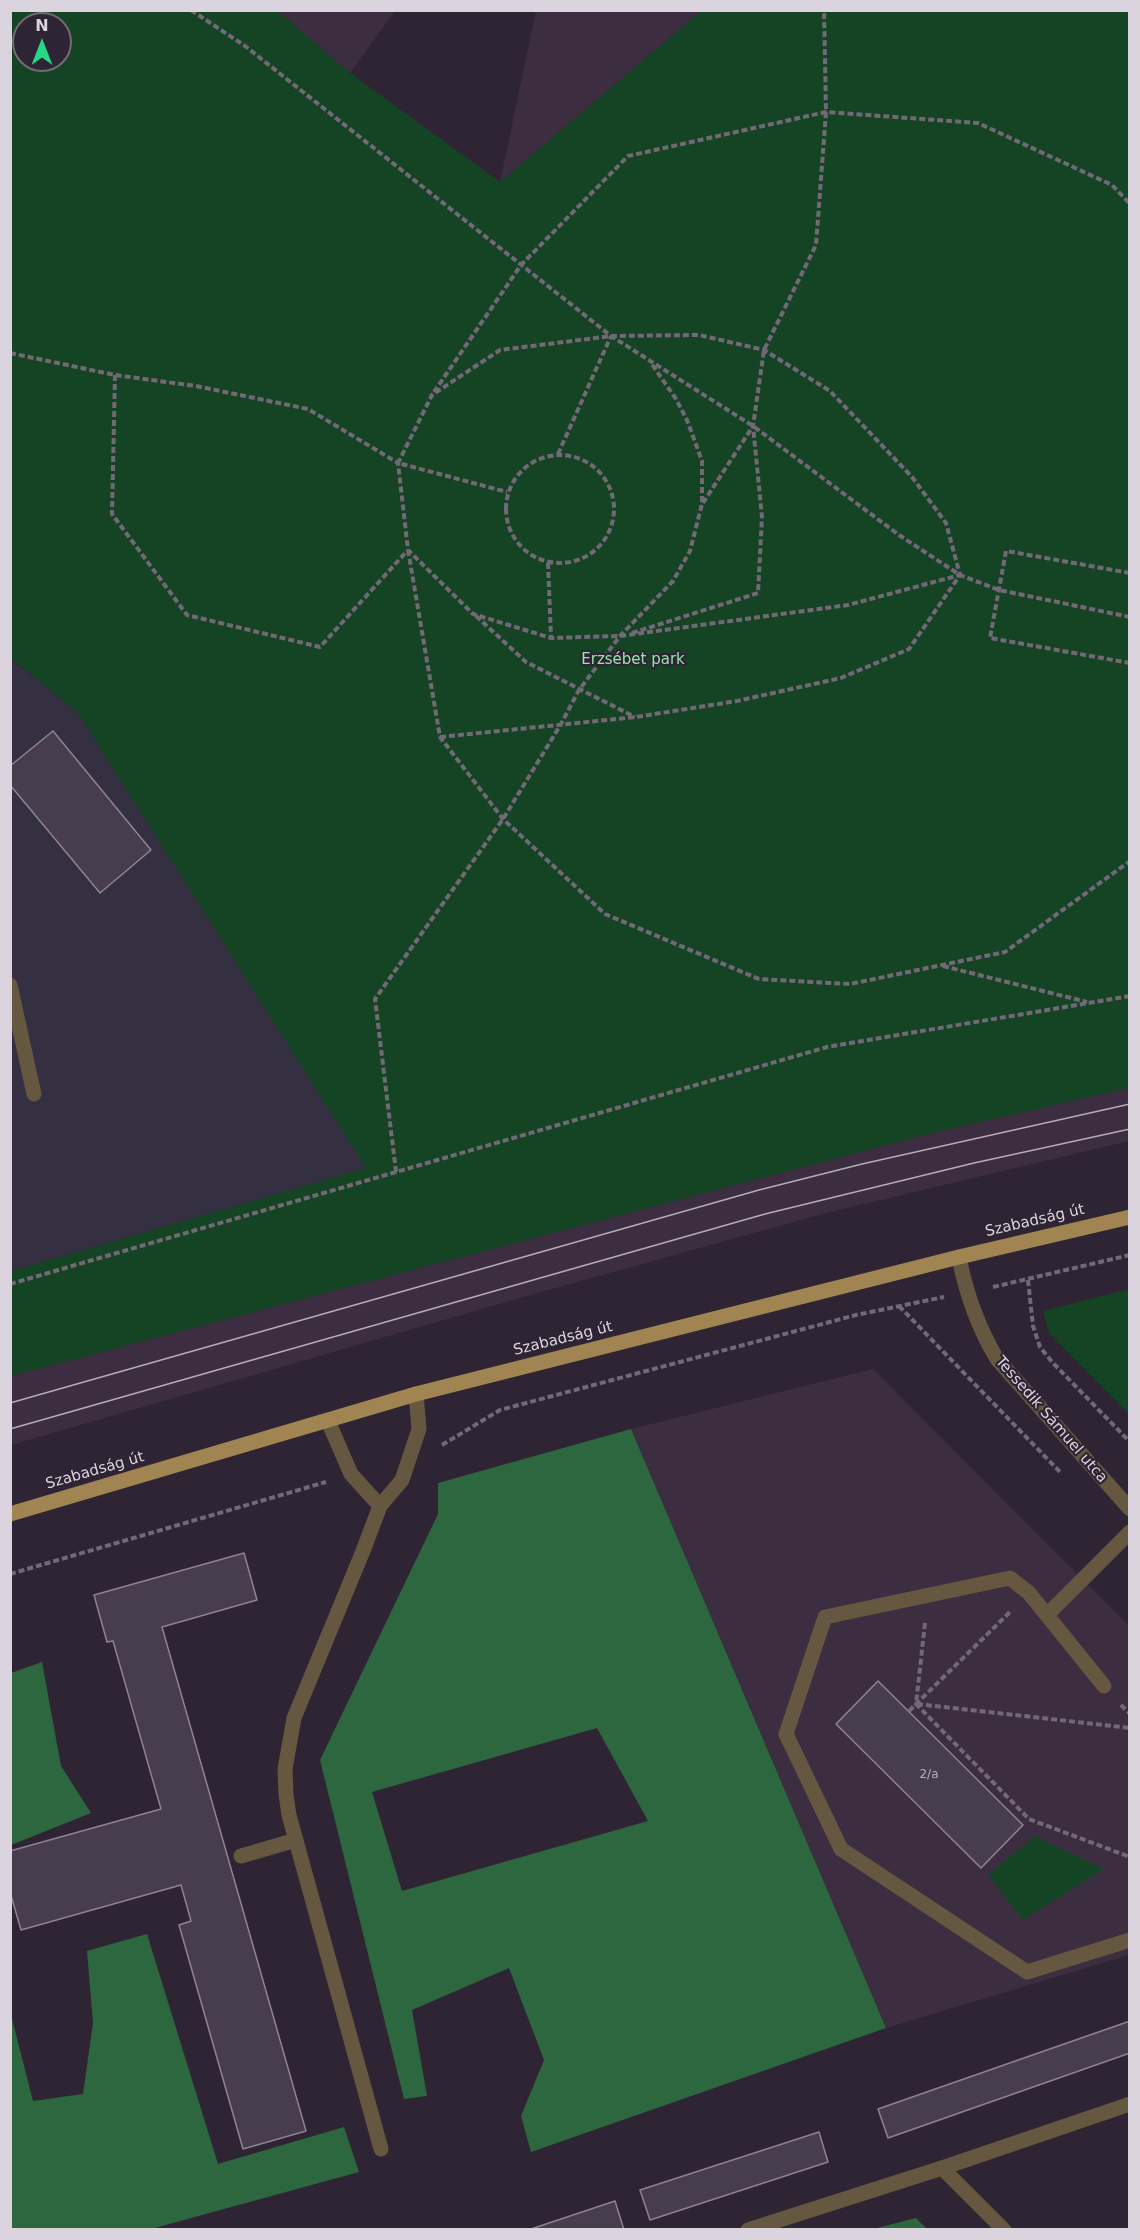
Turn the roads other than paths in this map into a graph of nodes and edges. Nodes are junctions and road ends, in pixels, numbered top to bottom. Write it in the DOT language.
graph roads {
  1 [pos="10,985"];
  2 [pos="34,1094"];
  3 [pos="1130,1217"];
  4 [pos="959,1257"];
  5 [pos="416,1394"];
  6 [pos="328,1421"];
  7 [pos="380,1506"];
  8 [pos="1130,1509"];
  9 [pos="10,1514"];
  10 [pos="1130,1532"];
  11 [pos="1047,1615"];
  12 [pos="1104,1686"];
  13 [pos="296,1840"];
  14 [pos="241,1856"];
  15 [pos="1130,1941"];
  16 [pos="1130,2104"];
  17 [pos="381,2149"];
  18 [pos="942,2168"];
  19 [pos="748,2229"];
  20 [pos="1004,2229"];
  1 -- 2 [label="street"];
  3 -- 4 [label="main road, Szabadság út"];
  4 -- 5 [label="main road, Szabadság út"];
  4 -- 8 [label="street, Tessedik Sámuel utca"];
  5 -- 6 [label="main road, Szabadság út"];
  5 -- 7 [label="street"];
  6 -- 7 [label="street"];
  6 -- 9 [label="main road, Szabadság út"];
  7 -- 13 [label="street"];
  10 -- 11 [label="street"];
  11 -- 12 [label="street"];
  11 -- 15 [label="street"];
  13 -- 14 [label="street"];
  13 -- 17 [label="street"];
  16 -- 18 [label="street"];
  18 -- 19 [label="street"];
  18 -- 20 [label="street"];
}
